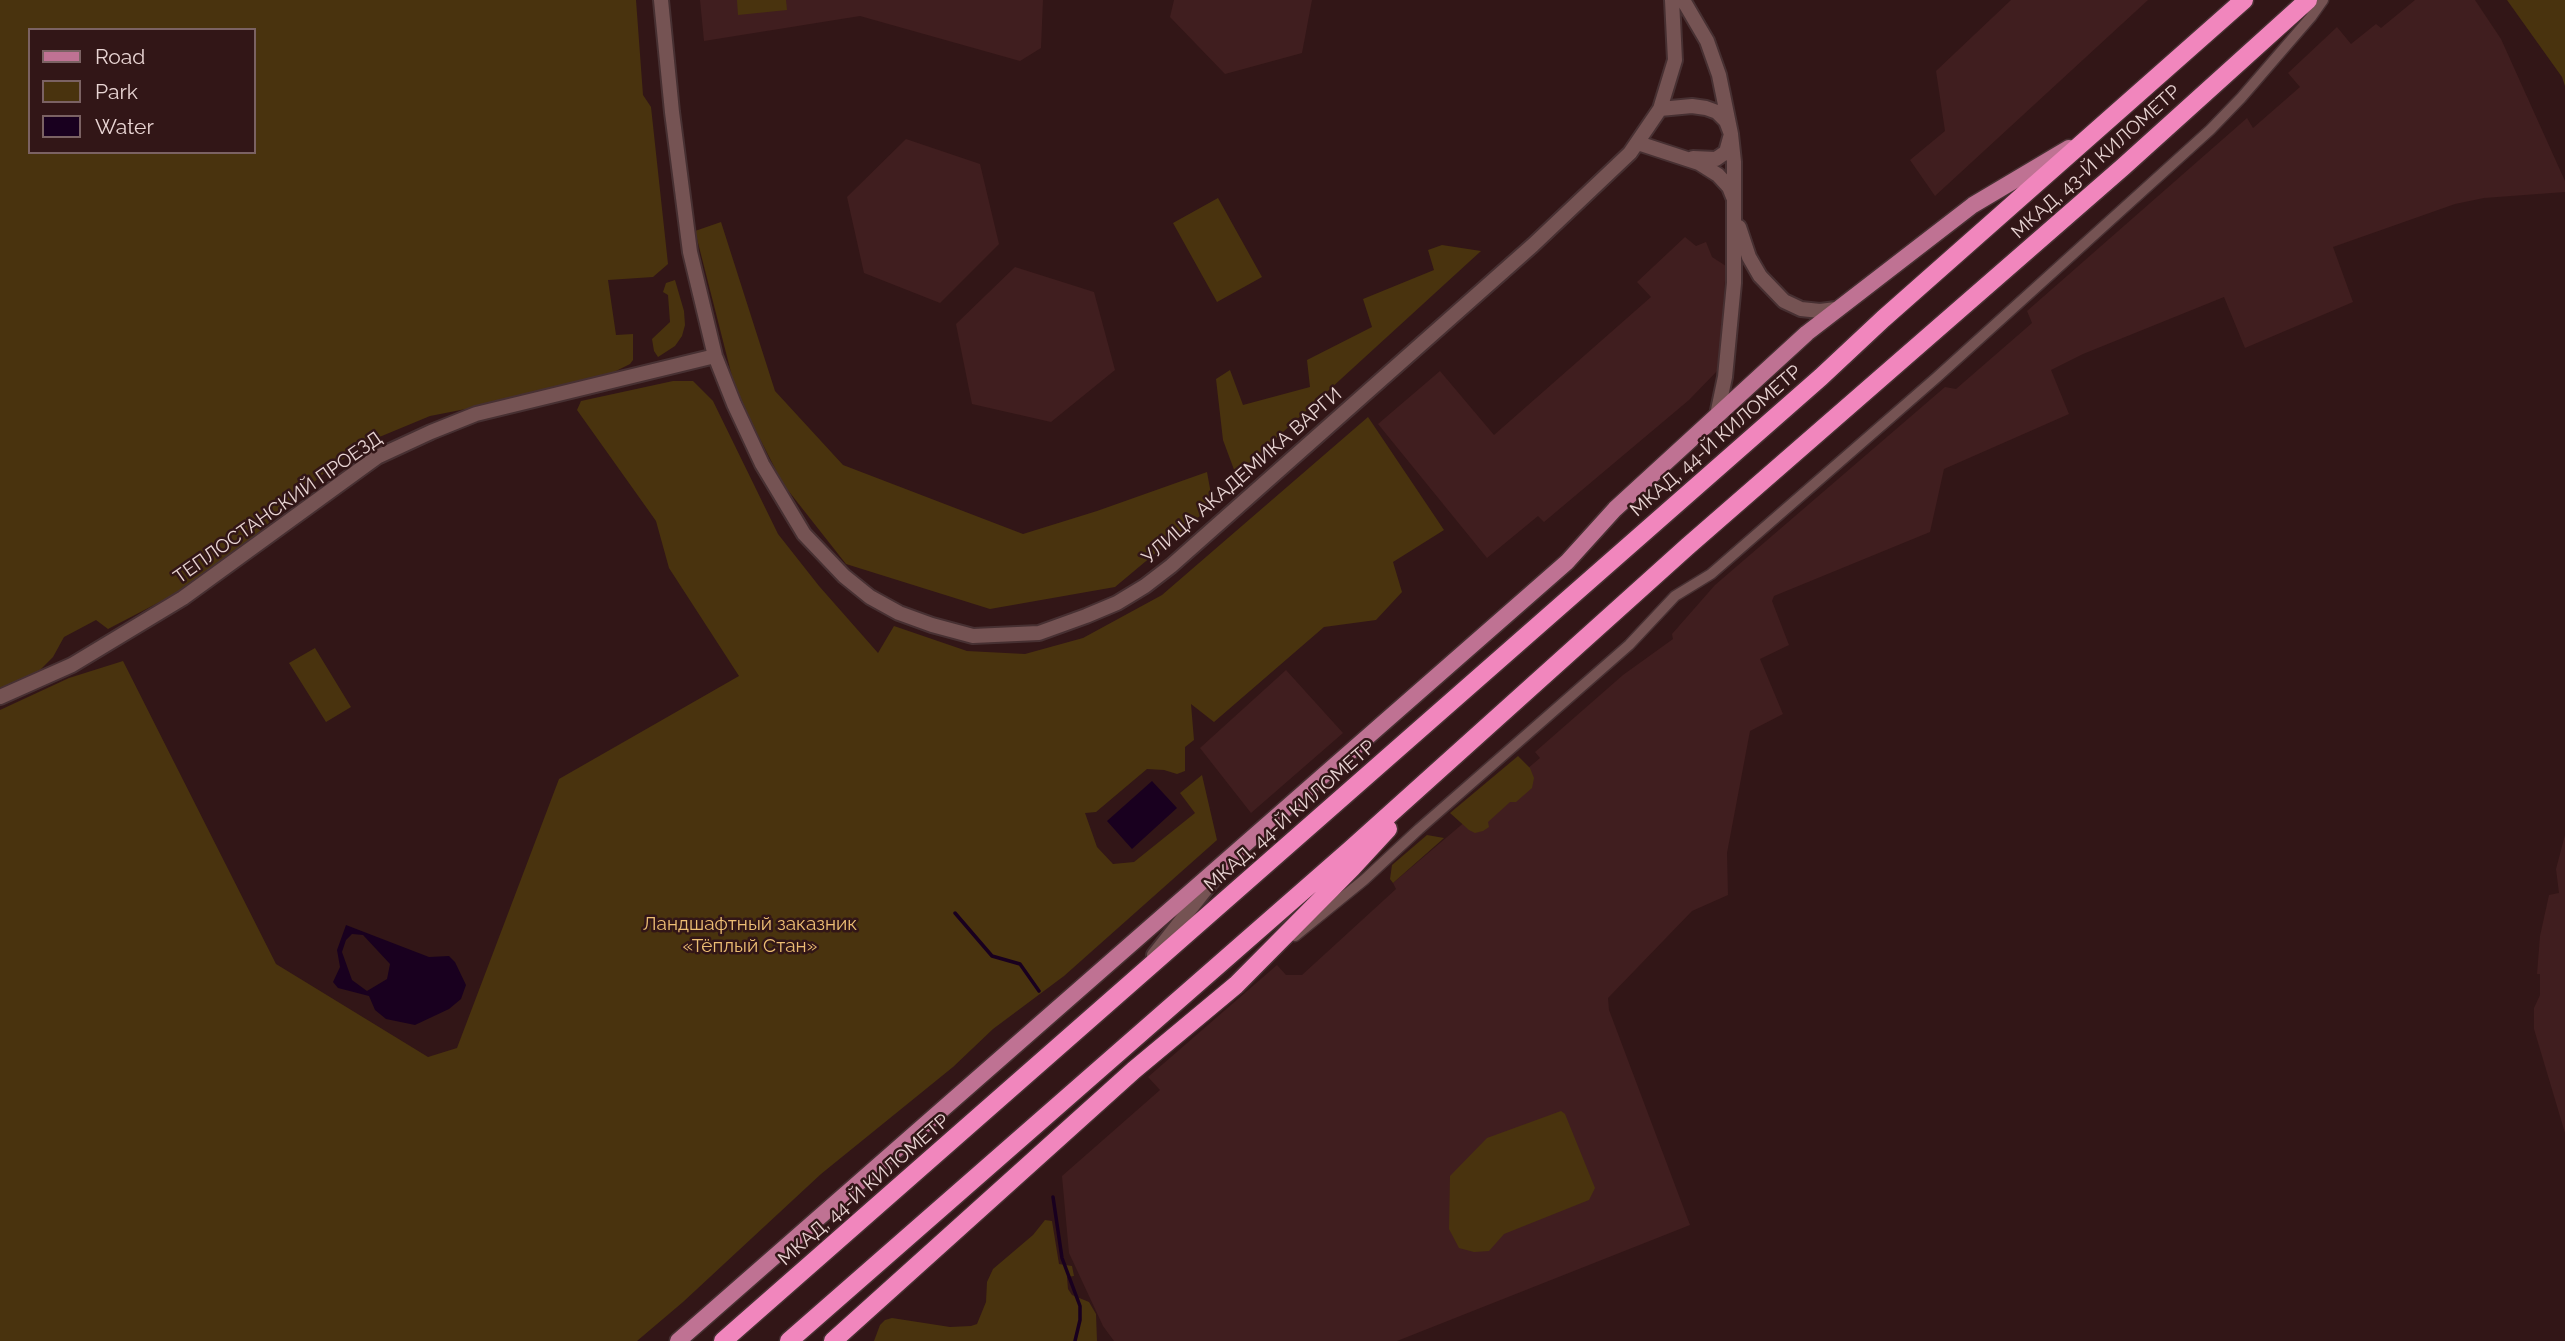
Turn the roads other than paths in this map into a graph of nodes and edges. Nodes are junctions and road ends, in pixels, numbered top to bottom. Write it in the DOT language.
graph roads {
  1 [pos="661,0"];
  2 [pos="1672,0"];
  3 [pos="1683,0"];
  4 [pos="2244,0"];
  5 [pos="2308,0"];
  6 [pos="2323,0"];
  7 [pos="1660,109"];
  8 [pos="2093,133"];
  9 [pos="1731,134"];
  10 [pos="1638,143"];
  11 [pos="1681,156"];
  12 [pos="1735,201"];
  13 [pos="1836,309"];
  14 [pos="1883,319"];
  15 [pos="715,356"];
  16 [pos="1717,415"];
  17 [pos="0,697"];
  18 [pos="1439,771"];
  19 [pos="1230,857"];
  20 [pos="1136,979"];
  21 [pos="1236,985"];
  22 [pos="678,1341"];
  23 [pos="723,1341"];
  24 [pos="789,1341"];
  25 [pos="833,1341"];
  1 -- 15 [label="street, УЛИЦА АКАДЕМИКА ВАРГИ"];
  2 -- 7 [label="street, УЛИЦА АКАДЕМИКА ВАРГИ"];
  3 -- 9 [label="street"];
  4 -- 8 [label="highway, МКАД, 43-Й КИЛОМЕТР"];
  5 -- 18 [label="highway, МКАД, 43-Й КИЛОМЕТР"];
  6 -- 21 [label="street"];
  7 -- 9 [label="street"];
  7 -- 10 [label="street, УЛИЦА АКАДЕМИКА ВАРГИ"];
  8 -- 13 [label="main road"];
  8 -- 14 [label="highway, МКАД, 43-Й КИЛОМЕТР"];
  9 -- 11 [label="street"];
  9 -- 12 [label="street"];
  10 -- 11 [label="street"];
  10 -- 15 [label="street, УЛИЦА АКАДЕМИКА ВАРГИ"];
  11 -- 12 [label="street"];
  12 -- 13 [label="street"];
  12 -- 16 [label="street"];
  13 -- 16 [label="main road"];
  14 -- 20 [label="highway, МКАД, 44-Й КИЛОМЕТР"];
  15 -- 17 [label="street, ТЕПЛОСТАНСКИЙ ПРОЕЗД"];
  16 -- 19 [label="main road"];
  18 -- 21 [label="highway"];
  18 -- 24 [label="highway"];
  19 -- 20 [label="street"];
  19 -- 22 [label="main road"];
  20 -- 23 [label="highway, МКАД, 44-Й КИЛОМЕТР"];
  21 -- 25 [label="highway"];
}
